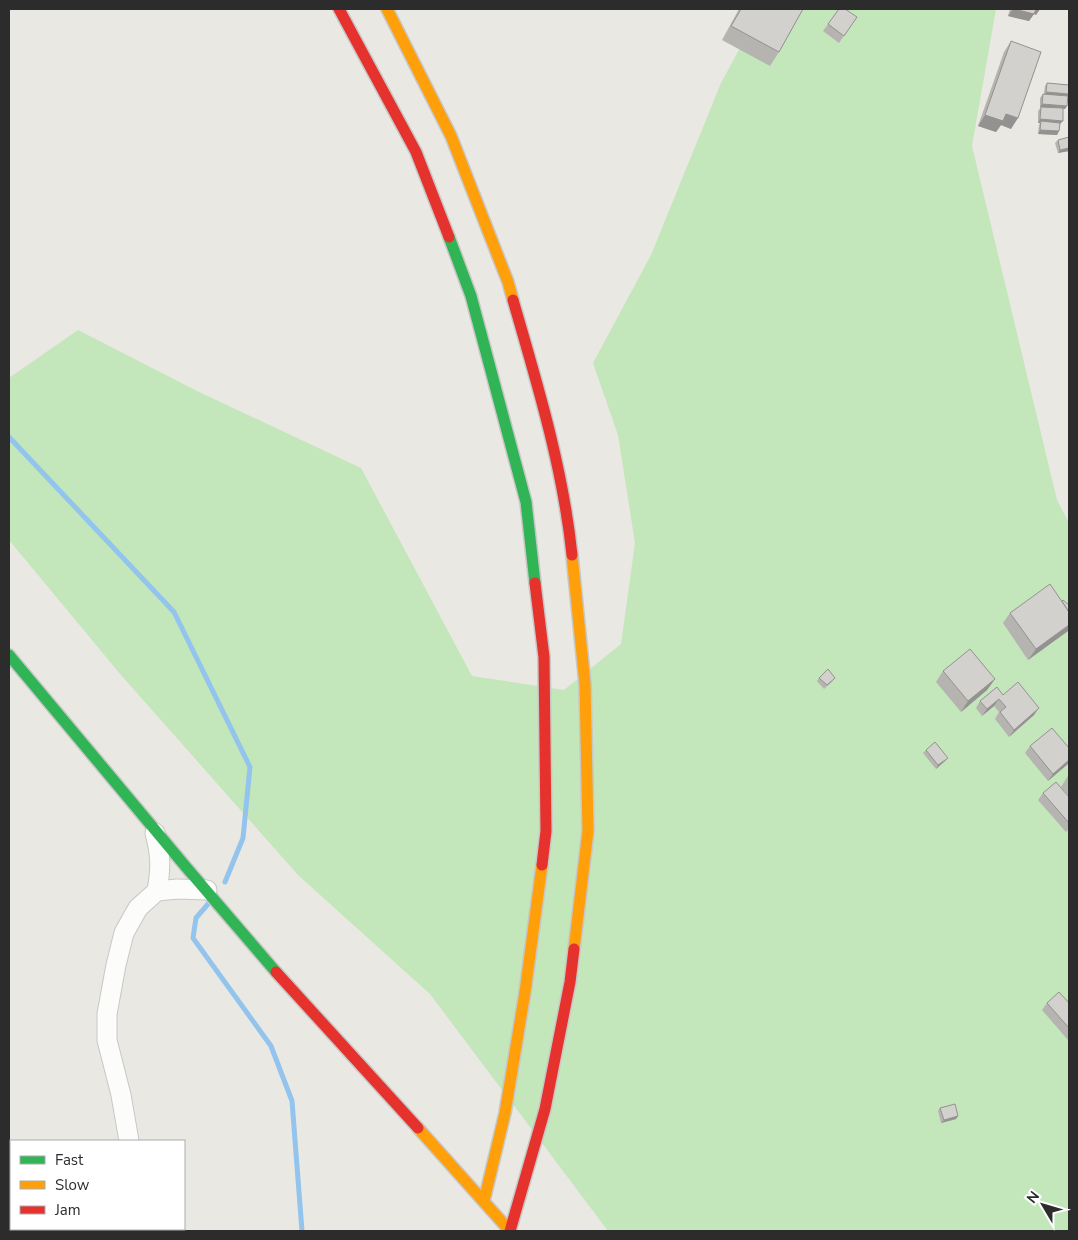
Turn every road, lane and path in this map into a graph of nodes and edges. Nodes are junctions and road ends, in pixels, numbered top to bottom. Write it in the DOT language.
graph roads {
  1 [pos="339,9"];
  2 [pos="387,9"];
  3 [pos="9,655"];
  4 [pos="154,830"];
  5 [pos="207,890"];
  6 [pos="157,891"];
  7 [pos="129,1140"];
  8 [pos="484,1201"];
  9 [pos="510,1231"];
  1 -- 8 [label="main road"];
  2 -- 9 [label="main road"];
  3 -- 4 [label="main road"];
  4 -- 5 [label="main road"];
  4 -- 6 [label="street"];
  5 -- 6 [label="street"];
  5 -- 8 [label="main road"];
  6 -- 7 [label="street"];
  8 -- 9 [label="main road"];
}
